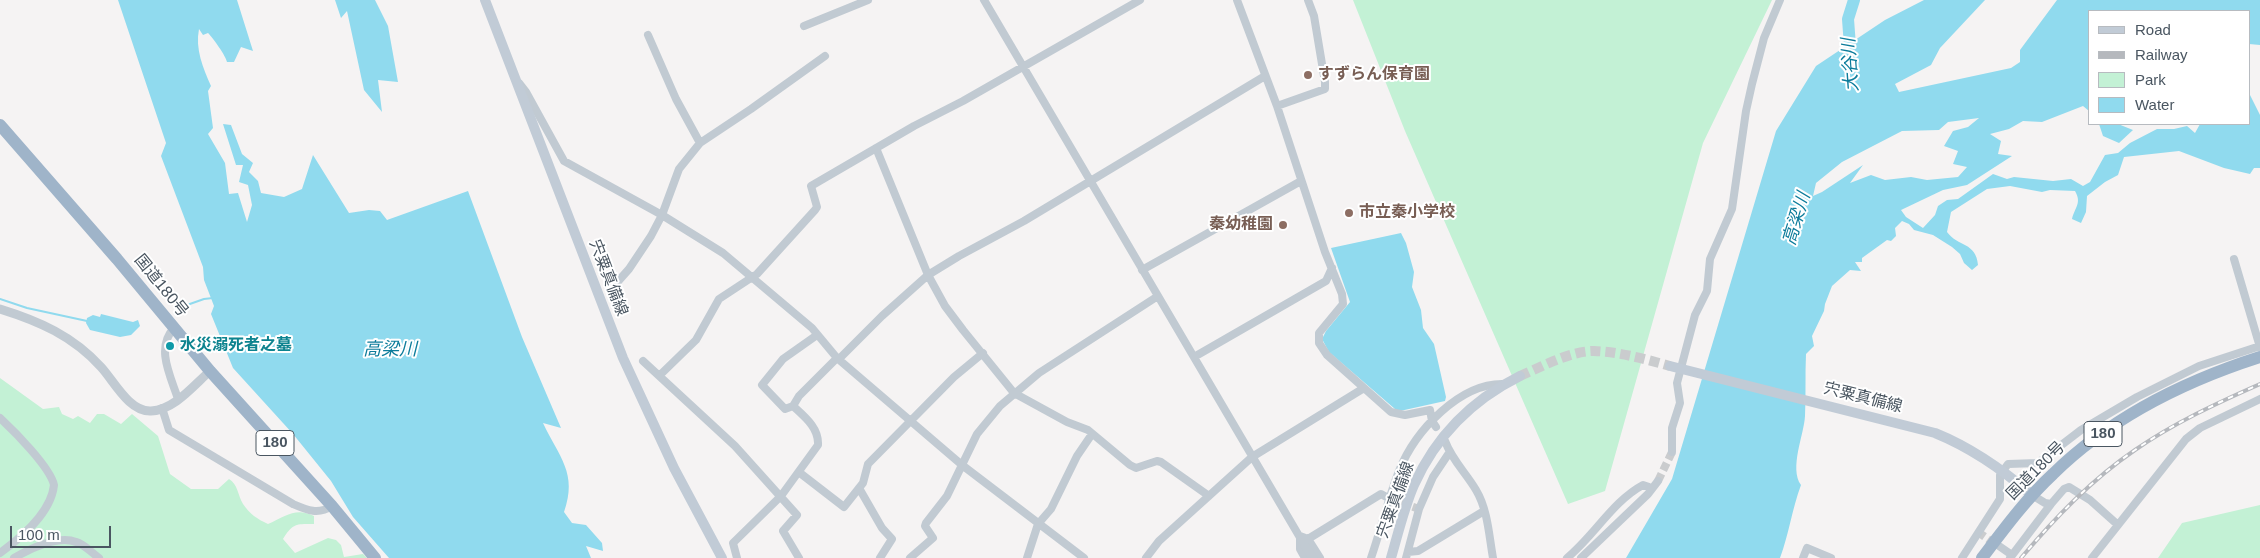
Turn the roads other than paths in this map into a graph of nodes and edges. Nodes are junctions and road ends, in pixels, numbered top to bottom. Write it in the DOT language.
graph roads {
  1 [pos="485,0"];
  2 [pos="868,0"];
  3 [pos="984,0"];
  4 [pos="1140,0"];
  5 [pos="1237,0"];
  6 [pos="1308,0"];
  7 [pos="1780,0"];
  8 [pos="804,26"];
  9 [pos="648,35"];
  10 [pos="825,56"];
  11 [pos="1023,67"];
  12 [pos="1266,76"];
  13 [pos="515,77"];
  14 [pos="1277,106"];
  15 [pos="0,125"];
  16 [pos="700,143"];
  17 [pos="876,148"];
  18 [pos="1091,181"];
  19 [pos="1301,181"];
  20 [pos="662,215"];
  21 [pos="2234,260"];
  22 [pos="1332,268"];
  23 [pos="1142,270"];
  24 [pos="928,275"];
  25 [pos="752,277"];
  26 [pos="613,286"];
  27 [pos="1158,296"];
  28 [pos="0,309"];
  29 [pos="174,328"];
  30 [pos="817,334"];
  31 [pos="2260,346"];
  32 [pos="983,353"];
  33 [pos="1194,357"];
  34 [pos="2260,357"];
  35 [pos="838,358"];
  36 [pos="644,361"];
  37 [pos="1670,366"];
  38 [pos="210,371"];
  39 [pos="660,376"];
  40 [pos="1520,376"];
  41 [pos="1505,384"];
  42 [pos="1364,388"];
  43 [pos="1014,393"];
  44 [pos="2260,398"];
  45 [pos="178,399"];
  46 [pos="793,406"];
  47 [pos="162,408"];
  48 [pos="0,418"];
  49 [pos="912,421"];
  50 [pos="1434,424"];
  51 [pos="1092,434"];
  52 [pos="1445,441"];
  53 [pos="1449,452"];
  54 [pos="1672,452"];
  55 [pos="1252,457"];
  56 [pos="962,465"];
  57 [pos="800,472"];
  58 [pos="1658,481"];
  59 [pos="1650,487"];
  60 [pos="859,488"];
  61 [pos="2032,495"];
  62 [pos="781,496"];
  63 [pos="1209,496"];
  64 [pos="1390,499"];
  65 [pos="2051,504"];
  66 [pos="332,506"];
  67 [pos="1484,511"];
  68 [pos="1038,524"];
  69 [pos="2118,525"];
  70 [pos="1300,536"];
  71 [pos="1307,543"];
  72 [pos="1999,546"];
  73 [pos="0,553"];
  74 [pos="1407,555"];
  75 [pos="2011,556"];
  76 [pos="1029,557"];
  77 [pos="14,558"];
  78 [pos="99,558"];
  79 [pos="375,558"];
  80 [pos="722,558"];
  81 [pos="737,558"];
  82 [pos="799,558"];
  83 [pos="880,558"];
  84 [pos="910,558"];
  85 [pos="1084,558"];
  86 [pos="1146,558"];
  87 [pos="1305,558"];
  88 [pos="1313,558"];
  89 [pos="1320,558"];
  90 [pos="1372,558"];
  91 [pos="1391,558"];
  92 [pos="1493,558"];
  93 [pos="1567,558"];
  94 [pos="1581,558"];
  95 [pos="1803,558"];
  96 [pos="1831,558"];
  97 [pos="1962,558"];
  98 [pos="1982,558"];
  99 [pos="2092,558"];
  1 -- 13 [label="main road, 宍粟真備線"];
  2 -- 8 [label="street"];
  3 -- 11 [label="street"];
  4 -- 11 [label="street"];
  5 -- 12 [label="street"];
  6 -- 14 [label="street"];
  7 -- 54 [label="street"];
  9 -- 16 [label="street"];
  10 -- 16 [label="street"];
  11 -- 17 [label="street"];
  11 -- 18 [label="street"];
  12 -- 14 [label="street"];
  12 -- 18 [label="street"];
  13 -- 20 [label="street"];
  13 -- 80 [label="main road, 宍粟真備線"];
  14 -- 19 [label="street"];
  15 -- 29 [label="highway, 国道180号 / 180"];
  16 -- 20 [label="street"];
  17 -- 24 [label="street"];
  17 -- 25 [label="street"];
  18 -- 23 [label="street"];
  18 -- 24 [label="street"];
  19 -- 22 [label="street"];
  19 -- 23 [label="street"];
  20 -- 25 [label="street"];
  20 -- 26 [label="street"];
  21 -- 31 [label="street"];
  22 -- 33 [label="street"];
  22 -- 42 [label="street"];
  23 -- 27 [label="street"];
  24 -- 32 [label="street"];
  24 -- 35 [label="street"];
  25 -- 30 [label="street"];
  25 -- 39 [label="street"];
  27 -- 33 [label="street"];
  27 -- 43 [label="street"];
  28 -- 47 [label="street"];
  29 -- 38 [label="highway, 国道180号 / 180"];
  29 -- 45 [label="street"];
  30 -- 35 [label="street"];
  30 -- 46 [label="street"];
  31 -- 97 [label="street"];
  32 -- 43 [label="street"];
  32 -- 49 [label="street"];
  33 -- 55 [label="street"];
  34 -- 61 [label="highway, 国道180号 / 180"];
  35 -- 46 [label="street"];
  35 -- 49 [label="street"];
  36 -- 39 [label="street"];
  37 -- 61 [label="main road, 宍粟真備線"];
  38 -- 45 [label="street"];
  38 -- 66 [label="highway, 国道180号 / 180"];
  39 -- 62 [label="street"];
  40 -- 41 [label="main road, 宍粟真備線"];
  41 -- 50 [label="street"];
  41 -- 91 [label="main road, 宍粟真備線"];
  42 -- 50 [label="street"];
  42 -- 55 [label="street"];
  43 -- 51 [label="street"];
  43 -- 56 [label="street"];
  44 -- 69 [label="street"];
  45 -- 47 [label="street"];
  46 -- 57 [label="street"];
  47 -- 66 [label="street"];
  48 -- 73 [label="street"];
  49 -- 56 [label="street"];
  49 -- 60 [label="street"];
  50 -- 64 [label="street"];
  51 -- 63 [label="street"];
  51 -- 68 [label="street"];
  52 -- 53 [label="street"];
  53 -- 67 [label="street"];
  53 -- 74 [label="street"];
  55 -- 63 [label="street"];
  55 -- 70 [label="street"];
  56 -- 68 [label="street"];
  56 -- 84 [label="street"];
  57 -- 60 [label="street"];
  57 -- 62 [label="street"];
  58 -- 94 [label="street"];
  59 -- 93 [label="street"];
  60 -- 83 [label="street"];
  61 -- 65 [label="street"];
  61 -- 98 [label="highway, 国道180号 / 180"];
  62 -- 81 [label="street"];
  62 -- 82 [label="street"];
  63 -- 86 [label="street"];
  64 -- 71 [label="street"];
  64 -- 90 [label="street"];
  65 -- 69 [label="street"];
  65 -- 75 [label="street"];
  66 -- 79 [label="highway, 国道180号 / 180"];
  67 -- 74 [label="street"];
  67 -- 92 [label="street"];
  68 -- 76 [label="street"];
  68 -- 85 [label="street"];
  69 -- 99 [label="street"];
  70 -- 71 [label="street"];
  70 -- 87 [label="street"];
  71 -- 88 [label="street"];
  71 -- 89 [label="street"];
  72 -- 75 [label="street"];
  77 -- 78 [label="street"];
  95 -- 96 [label="street"];
}
